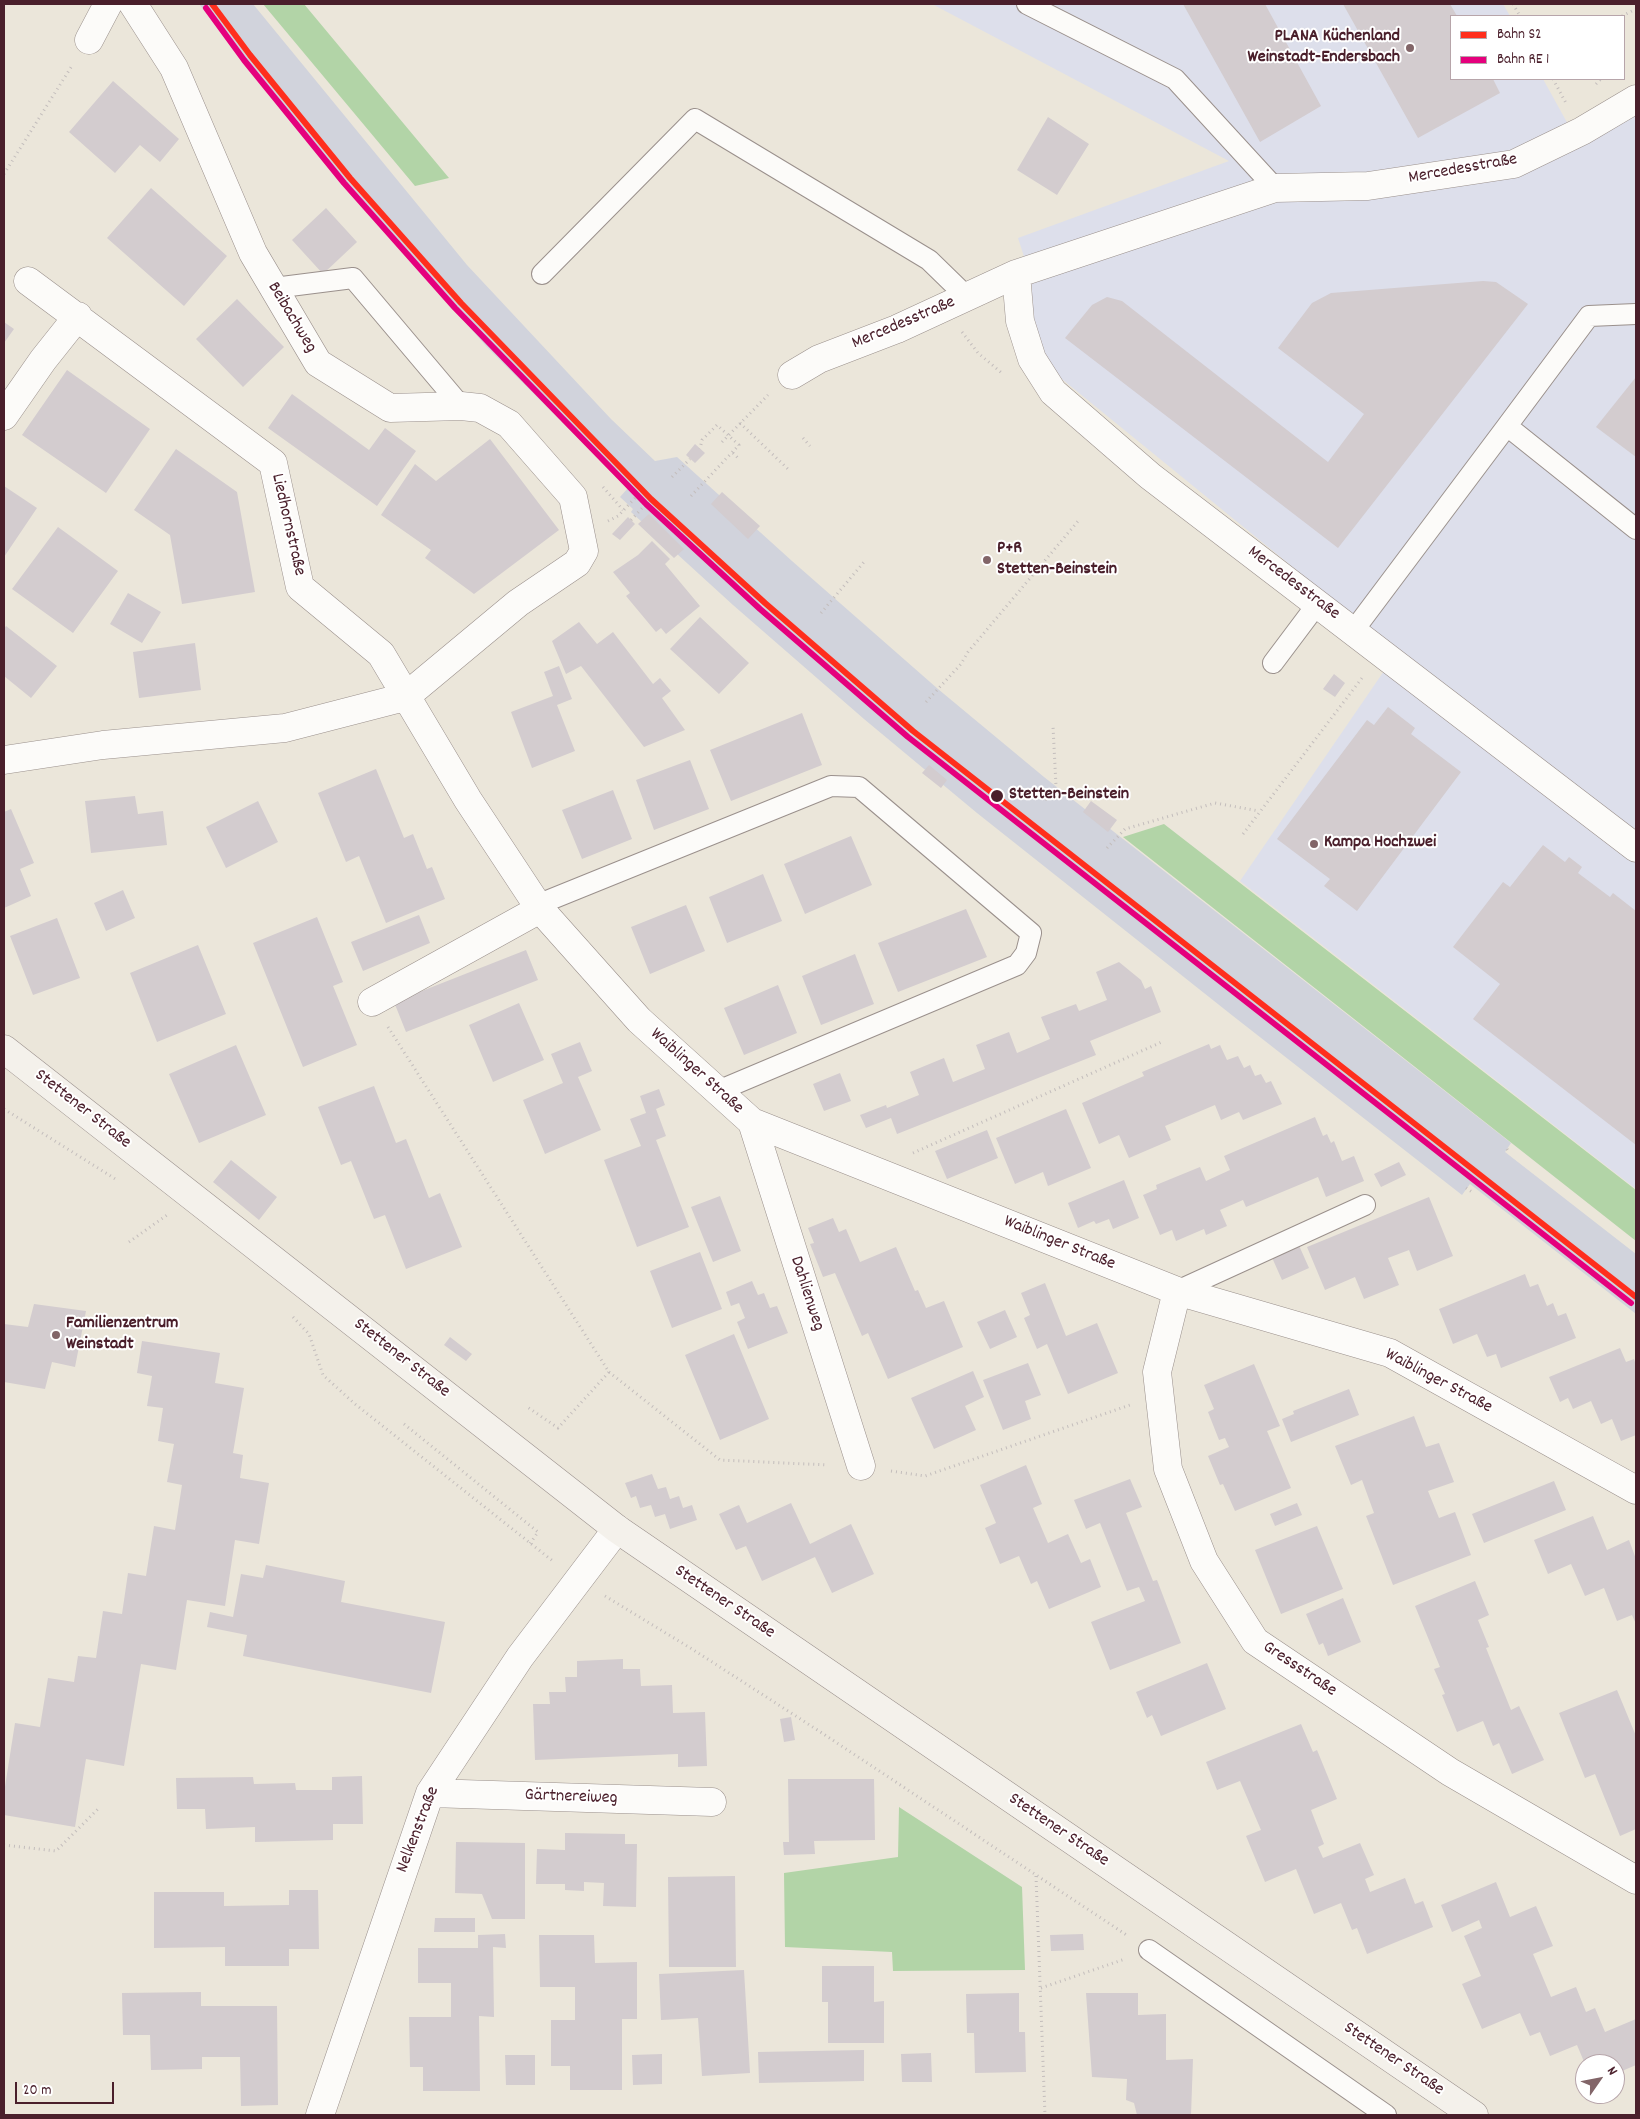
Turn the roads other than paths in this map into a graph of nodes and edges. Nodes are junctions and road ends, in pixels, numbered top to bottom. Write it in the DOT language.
graph roads {
  1 [pos="108,4"];
  2 [pos="133,4"];
  3 [pos="1027,4"];
  4 [pos="89,40"];
  5 [pos="1636,99"];
  6 [pos="1275,188"];
  7 [pos="542,274"];
  8 [pos="1016,274"];
  9 [pos="28,281"];
  10 [pos="274,288"];
  11 [pos="957,301"];
  12 [pos="1636,314"];
  13 [pos="78,316"];
  14 [pos="792,376"];
  15 [pos="461,406"];
  16 [pos="4,416"];
  17 [pos="1507,426"];
  18 [pos="1636,529"];
  19 [pos="1318,603"];
  20 [pos="1354,630"];
  21 [pos="1273,663"];
  22 [pos="405,697"];
  23 [pos="4,760"];
  24 [pos="1634,840"];
  25 [pos="538,907"];
  26 [pos="372,1002"];
  27 [pos="5,1054"];
  28 [pos="718,1091"];
  29 [pos="752,1122"];
  30 [pos="1365,1205"];
  31 [pos="1177,1292"];
  32 [pos="861,1466"];
  33 [pos="1636,1490"];
  34 [pos="617,1529"];
  35 [pos="430,1793"];
  36 [pos="712,1802"];
  37 [pos="1636,1880"];
  38 [pos="1149,1950"];
  39 [pos="320,2115"];
  40 [pos="1386,2115"];
  41 [pos="1474,2115"];
  1 -- 4 [label="street"];
  2 -- 10 [label="street, Beibachweg"];
  3 -- 6 [label="lane"];
  5 -- 6 [label="street, Mercedesstraße"];
  6 -- 8 [label="street, Mercedesstraße"];
  7 -- 11 [label="lane"];
  8 -- 11 [label="street, Mercedesstraße"];
  8 -- 19 [label="street, Mercedesstraße"];
  9 -- 13 [label="street, Liedhornstraße"];
  10 -- 15 [label="street, Beibachweg"];
  10 -- 15 [label="lane"];
  11 -- 14 [label="street, Mercedesstraße"];
  12 -- 17 [label="lane"];
  13 -- 16 [label="street"];
  13 -- 22 [label="street, Liedhornstraße"];
  15 -- 22 [label="street, Beibachweg"];
  17 -- 18 [label="lane"];
  17 -- 20 [label="lane"];
  19 -- 20 [label="street, Mercedesstraße"];
  19 -- 21 [label="lane"];
  20 -- 24 [label="street, Mercedesstraße"];
  22 -- 23 [label="street"];
  22 -- 25 [label="street, Waiblinger Straße"];
  25 -- 26 [label="street"];
  25 -- 28 [label="street, Waiblinger Straße"];
  25 -- 28 [label="lane"];
  27 -- 34 [label="street, Stettener Straße"];
  28 -- 29 [label="street, Waiblinger Straße"];
  29 -- 31 [label="street, Waiblinger Straße"];
  29 -- 32 [label="street, Dahlienweg"];
  30 -- 31 [label="lane"];
  31 -- 33 [label="street, Waiblinger Straße"];
  31 -- 37 [label="street, Gressstraße"];
  34 -- 35 [label="street, Nelkenstraße"];
  34 -- 41 [label="street, Stettener Straße"];
  35 -- 36 [label="street, Gärtnereiweg"];
  35 -- 39 [label="street, Nelkenstraße"];
  38 -- 40 [label="lane"];
}
